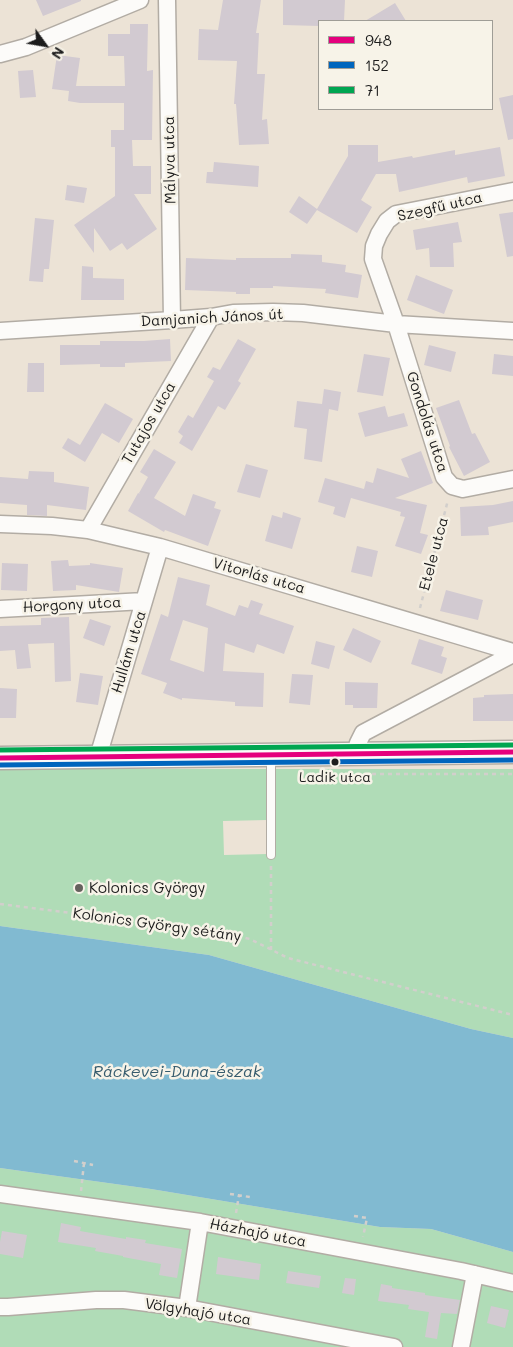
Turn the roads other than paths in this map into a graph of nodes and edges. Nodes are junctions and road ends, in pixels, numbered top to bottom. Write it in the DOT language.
graph roads {
  1 [pos="140,0"];
  2 [pos="167,0"];
  3 [pos="0,54"];
  4 [pos="513,191"];
  5 [pos="211,317"];
  6 [pos="172,320"];
  7 [pos="396,324"];
  8 [pos="0,331"];
  9 [pos="513,331"];
  10 [pos="513,480"];
  11 [pos="0,524"];
  12 [pos="88,530"];
  13 [pos="160,547"];
  14 [pos="144,601"];
  15 [pos="0,608"];
  16 [pos="513,653"];
  17 [pos="513,752"];
  18 [pos="355,753"];
  19 [pos="271,755"];
  20 [pos="98,757"];
  21 [pos="0,758"];
  22 [pos="271,854"];
  23 [pos="0,1194"];
  24 [pos="200,1222"];
  25 [pos="475,1274"];
  26 [pos="513,1283"];
  27 [pos="0,1307"];
  28 [pos="187,1308"];
  29 [pos="394,1347"];
  30 [pos="461,1347"];
  1 -- 3 [label="street"];
  2 -- 6 [label="street, Mályva utca"];
  4 -- 7 [label="street, Szegfű utca"];
  5 -- 6 [label="street, Damjanich János út"];
  5 -- 7 [label="street, Damjanich János út"];
  5 -- 12 [label="street, Tutajos utca"];
  6 -- 8 [label="street, Damjanich János út"];
  7 -- 9 [label="street, Damjanich János út"];
  7 -- 10 [label="street, Gondolás utca"];
  11 -- 12 [label="street, Vitorlás utca"];
  12 -- 13 [label="street, Vitorlás utca"];
  13 -- 14 [label="street, Hullám utca"];
  13 -- 16 [label="street, Vitorlás utca"];
  14 -- 15 [label="street, Horgony utca"];
  14 -- 20 [label="street, Hullám utca"];
  16 -- 18 [label="street"];
  17 -- 18 [label="street"];
  18 -- 19 [label="street"];
  19 -- 20 [label="street"];
  19 -- 22 [label="lane"];
  20 -- 21 [label="street"];
  23 -- 24 [label="street, Házhajó utca"];
  24 -- 25 [label="street, Házhajó utca"];
  24 -- 28 [label="street"];
  25 -- 26 [label="street, Házhajó utca"];
  25 -- 30 [label="street"];
  27 -- 28 [label="street, Völgyhajó utca"];
  28 -- 29 [label="street, Völgyhajó utca"];
}
